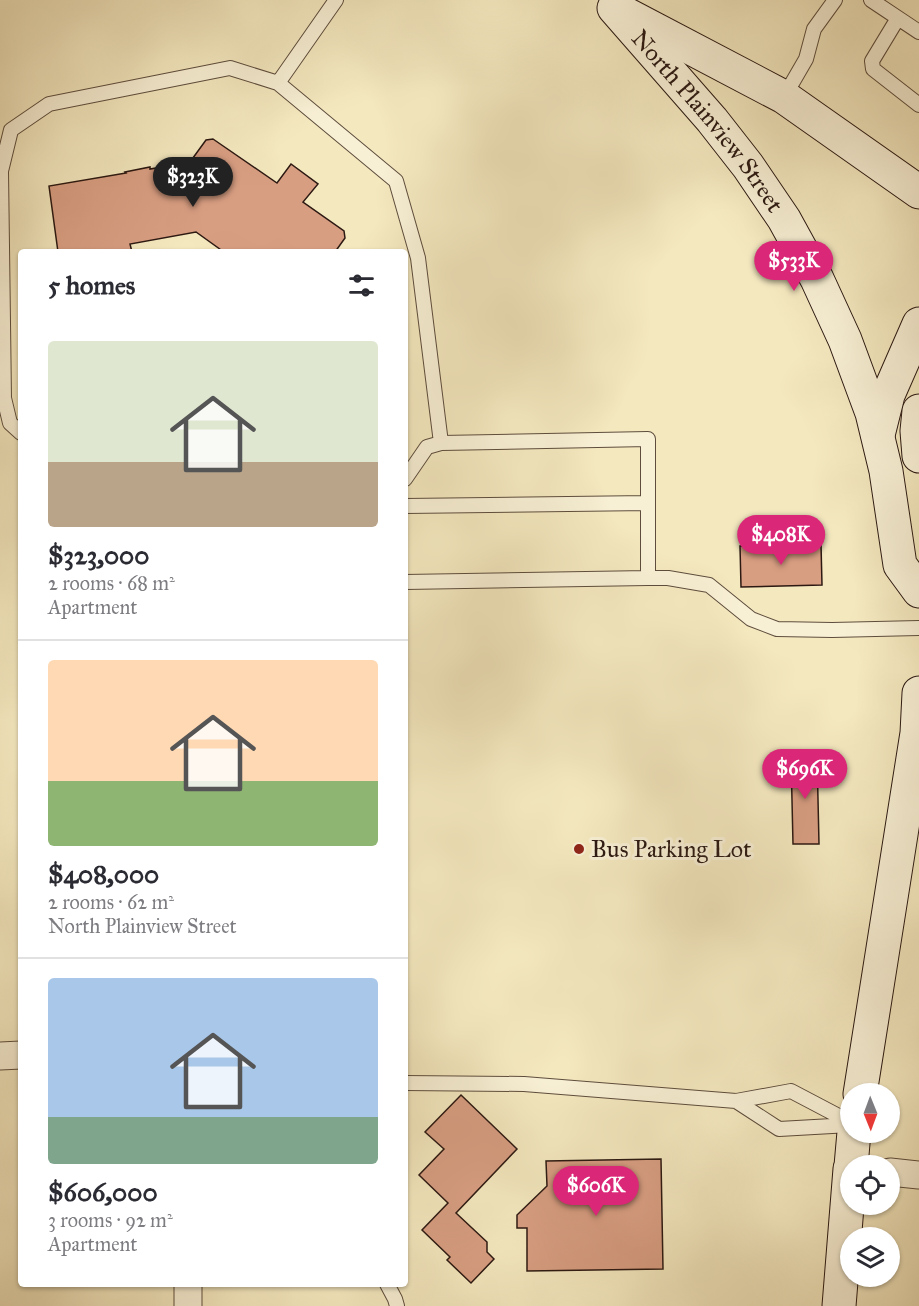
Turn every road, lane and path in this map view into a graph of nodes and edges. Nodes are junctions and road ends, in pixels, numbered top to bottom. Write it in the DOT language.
graph roads {
  1 [pos="336,0"];
  2 [pos="835,0"];
  3 [pos="871,0"];
  4 [pos="608,4"];
  5 [pos="898,18"];
  6 [pos="919,32"];
  7 [pos="278,83"];
  8 [pos="784,97"];
  9 [pos="919,105"];
  10 [pos="919,192"];
  11 [pos="919,324"];
  12 [pos="919,411"];
  13 [pos="18,431"];
  14 [pos="878,437"];
  15 [pos="441,443"];
  16 [pos="919,456"];
  17 [pos="408,475"];
  18 [pos="648,503"];
  19 [pos="408,506"];
  20 [pos="648,578"];
  21 [pos="408,582"];
  22 [pos="919,591"];
  23 [pos="919,628"];
  24 [pos="919,693"];
  25 [pos="913,792"];
  26 [pos="18,1055"];
  27 [pos="0,1056"];
  28 [pos="408,1083"];
  29 [pos="862,1083"];
  30 [pos="736,1101"];
  31 [pos="840,1118"];
  32 [pos="840,1124"];
  33 [pos="900,1173"];
  34 [pos="919,1175"];
  35 [pos="847,1215"];
  36 [pos="188,1287"];
  37 [pos="389,1287"];
  38 [pos="188,1306"];
  39 [pos="397,1306"];
  40 [pos="839,1306"];
  1 -- 7 [label="lane"];
  2 -- 8 [label="lane"];
  3 -- 5 [label="lane"];
  4 -- 8 [label="main road"];
  4 -- 14 [label="main road, North Plainview Street"];
  5 -- 6 [label="lane"];
  5 -- 9 [label="lane"];
  7 -- 13 [label="lane"];
  7 -- 15 [label="lane"];
  8 -- 10 [label="main road"];
  11 -- 14 [label="main road, North Plainview Street"];
  12 -- 16 [label="main road"];
  14 -- 22 [label="main road, North Plainview Street"];
  15 -- 17 [label="lane"];
  15 -- 18 [label="lane"];
  18 -- 19 [label="lane"];
  18 -- 20 [label="lane"];
  20 -- 21 [label="lane"];
  20 -- 23 [label="lane"];
  24 -- 25 [label="main road"];
  25 -- 29 [label="main road"];
  26 -- 27 [label="street"];
  28 -- 30 [label="lane"];
  30 -- 31 [label="lane"];
  30 -- 32 [label="lane"];
  33 -- 34 [label="street"];
  35 -- 40 [label="main road"];
  36 -- 38 [label="street"];
  37 -- 39 [label="lane"];
}
